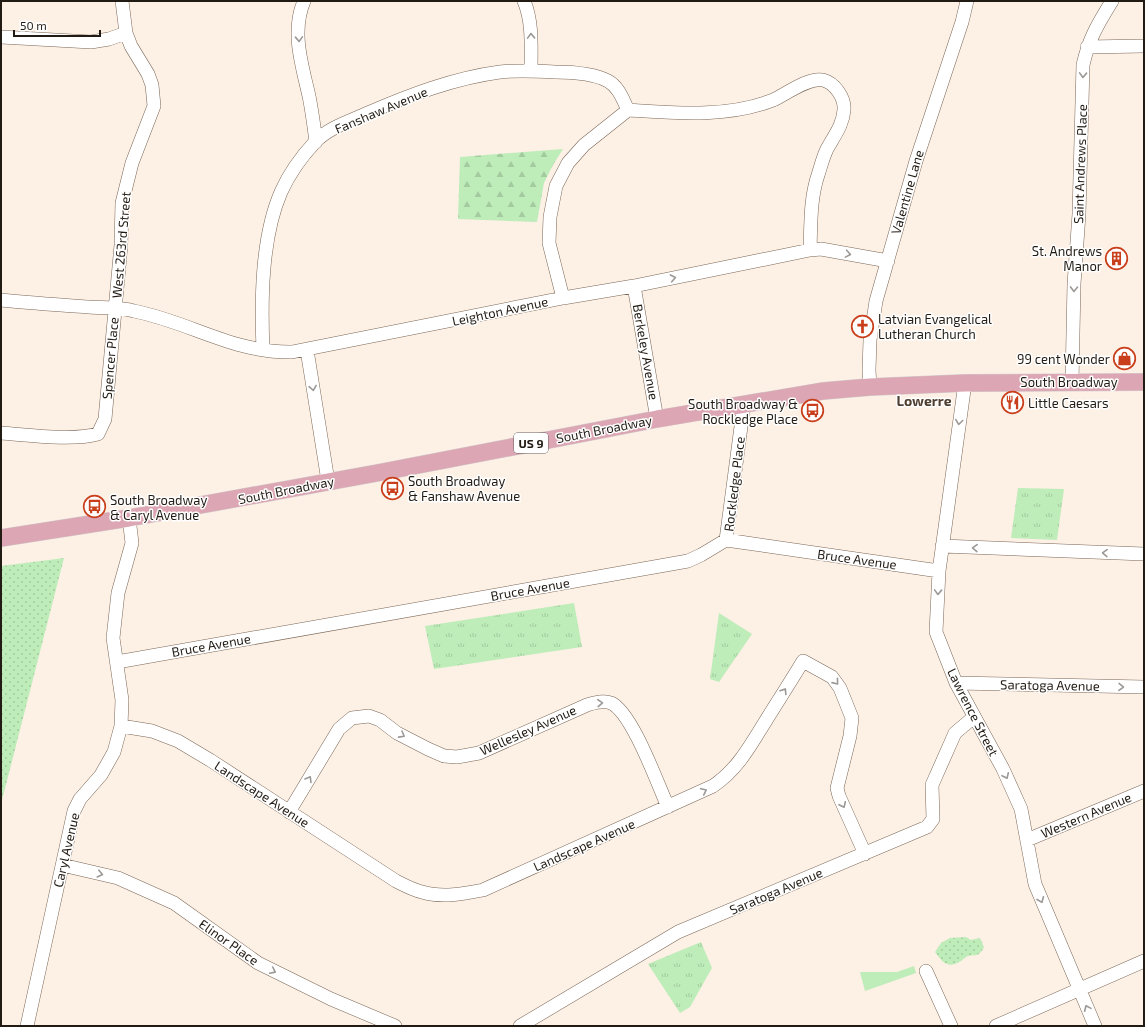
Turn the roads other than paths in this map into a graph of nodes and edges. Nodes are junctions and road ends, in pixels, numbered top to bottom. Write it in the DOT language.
graph roads {
  1 [pos="122,1"];
  2 [pos="304,1"];
  3 [pos="524,1"];
  4 [pos="967,1"];
  5 [pos="1112,1"];
  6 [pos="126,32"];
  7 [pos="1,37"];
  8 [pos="1144,46"];
  9 [pos="1086,47"];
  10 [pos="531,71"];
  11 [pos="628,110"];
  12 [pos="316,142"];
  13 [pos="810,250"];
  14 [pos="888,261"];
  15 [pos="634,286"];
  16 [pos="563,298"];
  17 [pos="1,300"];
  18 [pos="115,308"];
  19 [pos="263,350"];
  20 [pos="307,350"];
  21 [pos="1072,382"];
  22 [pos="1144,382"];
  23 [pos="965,383"];
  24 [pos="870,388"];
  25 [pos="744,404"];
  26 [pos="657,419"];
  27 [pos="1,433"];
  28 [pos="328,481"];
  29 [pos="129,518"];
  30 [pos="1,538"];
  31 [pos="726,540"];
  32 [pos="942,546"];
  33 [pos="1144,554"];
  34 [pos="939,571"];
  35 [pos="117,662"];
  36 [pos="956,683"];
  37 [pos="1144,687"];
  38 [pos="974,717"];
  39 [pos="121,726"];
  40 [pos="1144,791"];
  41 [pos="668,807"];
  42 [pos="289,812"];
  43 [pos="1028,840"];
  44 [pos="865,854"];
  45 [pos="62,864"];
  46 [pos="1144,961"];
  47 [pos="926,971"];
  48 [pos="1079,990"];
  49 [pos="27,1026"];
  50 [pos="395,1026"];
  51 [pos="520,1026"];
  52 [pos="951,1026"];
  53 [pos="996,1026"];
  54 [pos="1095,1026"];
  1 -- 6 [label="street, West 263rd Street"];
  2 -- 12 [label="street, one-way"];
  10 -- 3 [label="street, one-way"];
  4 -- 14 [label="street, Valentine Lane"];
  5 -- 9 [label="street, Saint Andrews Place"];
  6 -- 7 [label="street"];
  6 -- 18 [label="street, West 263rd Street"];
  8 -- 9 [label="street"];
  9 -- 21 [label="street, Saint Andrews Place, one-way"];
  10 -- 11 [label="street, Fanshaw Avenue"];
  10 -- 12 [label="street, Fanshaw Avenue"];
  11 -- 13 [label="street"];
  11 -- 16 [label="street"];
  12 -- 19 [label="street, Fanshaw Avenue"];
  13 -- 14 [label="street, Leighton Avenue, one-way"];
  15 -- 13 [label="street, Leighton Avenue, one-way"];
  14 -- 24 [label="street, Valentine Lane"];
  15 -- 16 [label="street, Leighton Avenue"];
  15 -- 26 [label="street, Berkeley Avenue"];
  16 -- 20 [label="street, Leighton Avenue"];
  17 -- 18 [label="street, Leighton Avenue"];
  18 -- 19 [label="street, Leighton Avenue"];
  18 -- 27 [label="street, Spencer Place"];
  19 -- 20 [label="street, Leighton Avenue"];
  20 -- 28 [label="street, one-way"];
  21 -- 22 [label="main road, South Broadway / US 9"];
  21 -- 23 [label="main road, South Broadway / US 9"];
  23 -- 24 [label="main road, South Broadway / US 9"];
  23 -- 32 [label="street, Lawrence Street, one-way"];
  24 -- 25 [label="main road, South Broadway / US 9"];
  25 -- 26 [label="main road, South Broadway / US 9"];
  25 -- 31 [label="street, Rockledge Place"];
  26 -- 28 [label="main road, South Broadway / US 9"];
  28 -- 29 [label="main road, South Broadway / US 9"];
  29 -- 30 [label="main road, South Broadway / US 9"];
  29 -- 35 [label="street, Caryl Avenue"];
  31 -- 34 [label="street, Bruce Avenue"];
  31 -- 35 [label="street, Bruce Avenue"];
  33 -- 32 [label="street, one-way"];
  32 -- 34 [label="street, Lawrence Street"];
  34 -- 36 [label="street, Lawrence Street, one-way"];
  35 -- 39 [label="street, Caryl Avenue"];
  36 -- 37 [label="street, Saratoga Avenue, one-way"];
  36 -- 38 [label="street, Lawrence Street"];
  38 -- 43 [label="street, Lawrence Street, one-way"];
  38 -- 44 [label="street, Saratoga Avenue"];
  39 -- 42 [label="street, Landscape Avenue"];
  39 -- 45 [label="street, Caryl Avenue"];
  40 -- 43 [label="street, Western Avenue"];
  41 -- 42 [label="street, Landscape Avenue"];
  42 -- 41 [label="street, Wellesley Avenue, one-way"];
  41 -- 44 [label="street, Landscape Avenue, one-way"];
  43 -- 48 [label="street, Lawrence Street, one-way"];
  44 -- 51 [label="street, Saratoga Avenue"];
  45 -- 49 [label="street, Caryl Avenue"];
  45 -- 50 [label="street, Elinor Place, one-way"];
  46 -- 48 [label="street"];
  47 -- 52 [label="street"];
  48 -- 53 [label="street"];
  54 -- 48 [label="street, Lawrence Street, one-way"];
}
